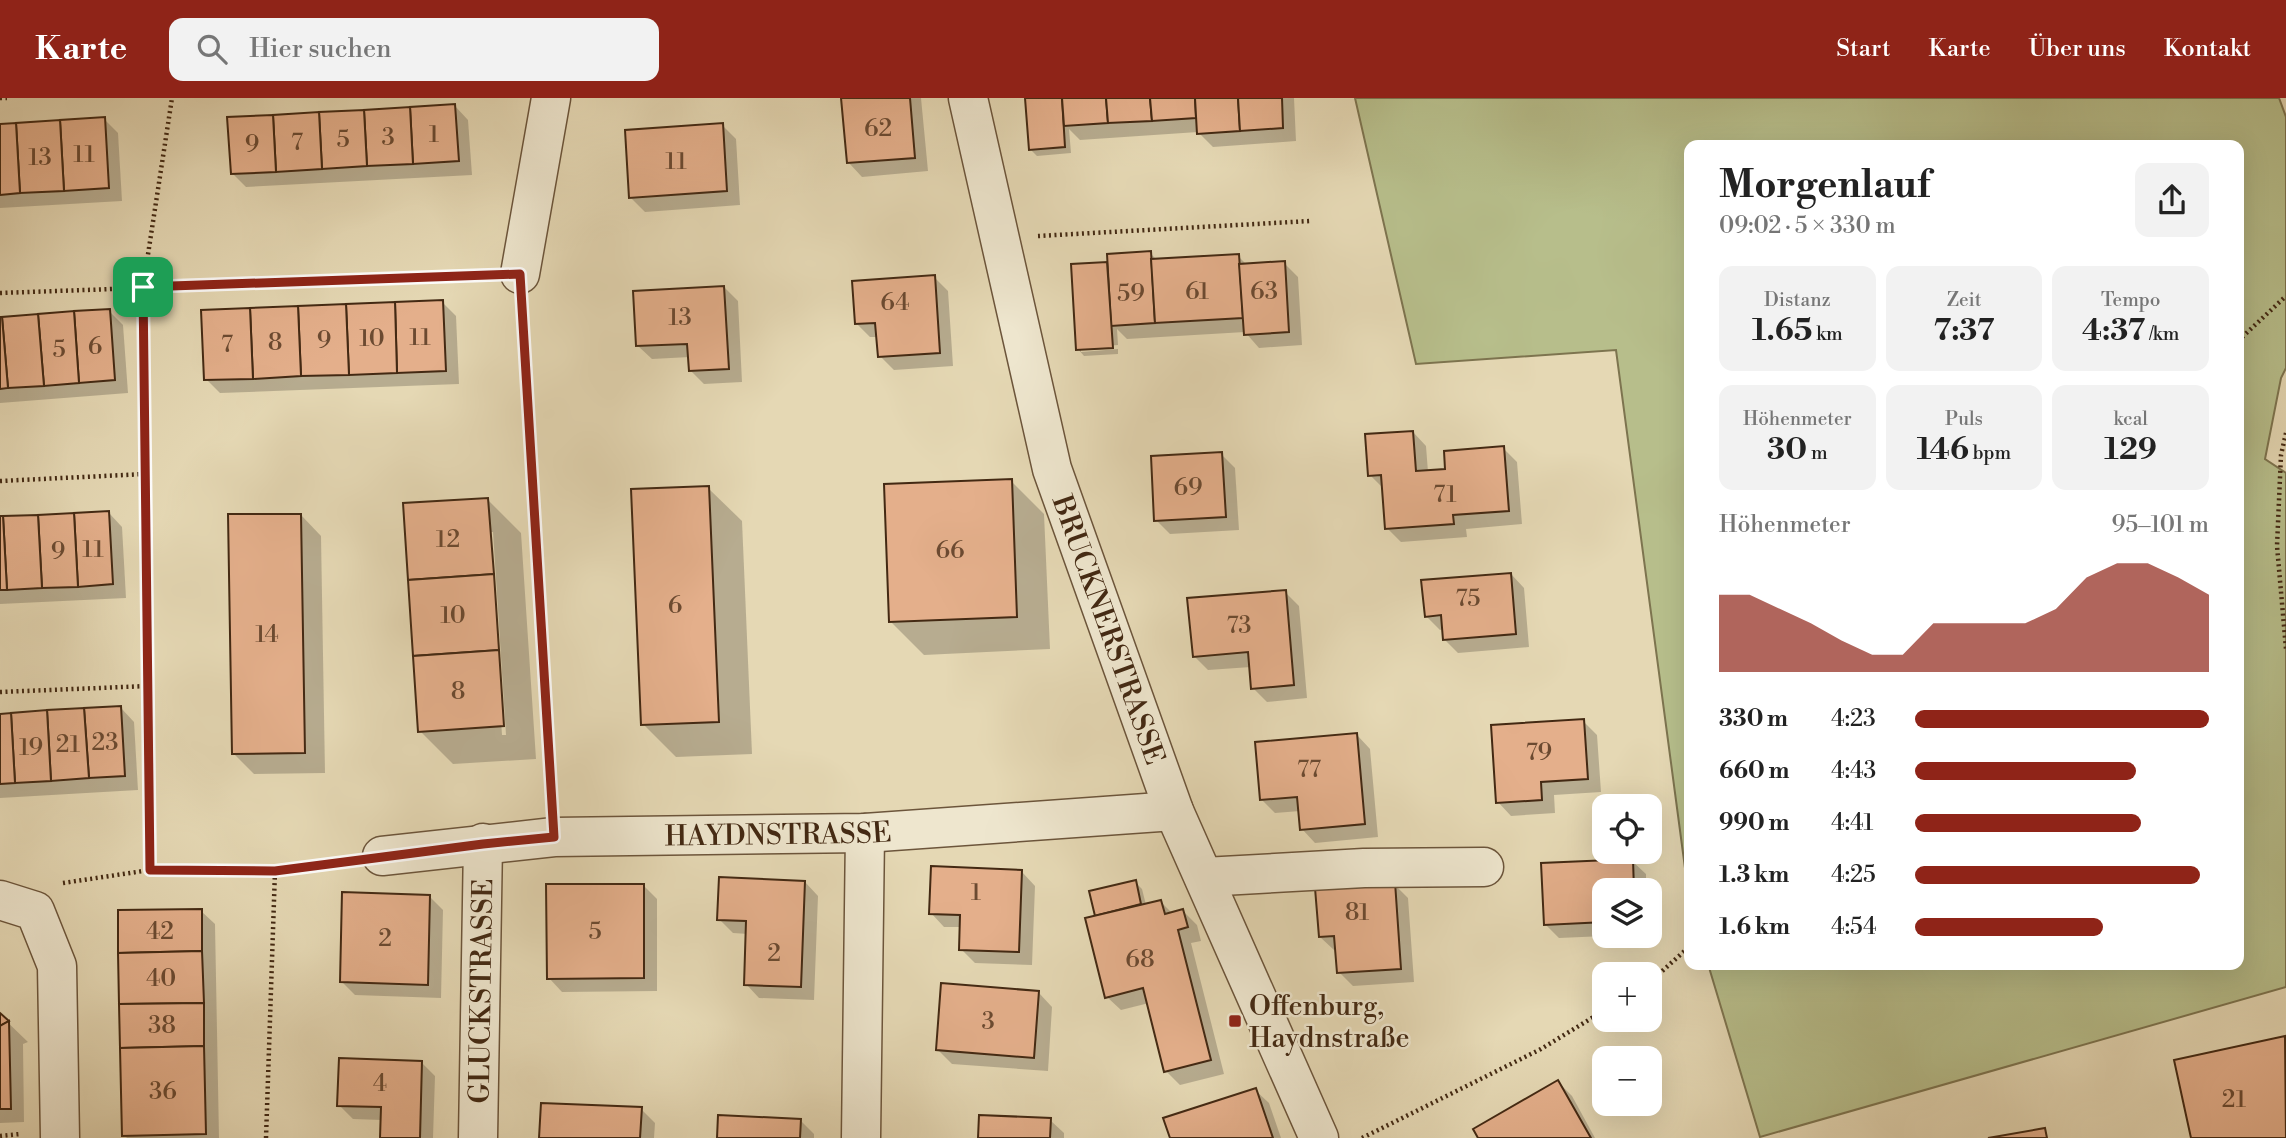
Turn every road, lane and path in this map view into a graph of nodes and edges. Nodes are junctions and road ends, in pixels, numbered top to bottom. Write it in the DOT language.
graph roads {
  1 [pos="0,98"];
  2 [pos="7,98"];
  3 [pos="172,98"];
  4 [pos="551,98"];
  5 [pos="968,98"];
  6 [pos="1310,221"];
  7 [pos="999,238"];
  8 [pos="520,274"];
  9 [pos="143,287"];
  10 [pos="0,293"];
  11 [pos="2286,296"];
  12 [pos="2244,335"];
  13 [pos="2286,433"];
  14 [pos="2284,456"];
  15 [pos="145,474"];
  16 [pos="0,481"];
  17 [pos="2285,640"];
  18 [pos="2286,649"];
  19 [pos="148,687"];
  20 [pos="0,692"];
  21 [pos="1174,811"];
  22 [pos="864,832"];
  23 [pos="554,837"];
  24 [pos="483,844"];
  25 [pos="382,856"];
  26 [pos="1484,867"];
  27 [pos="150,870"];
  28 [pos="275,871"];
  29 [pos="1203,877"];
  30 [pos="17,905"];
  31 [pos="1684,951"];
  32 [pos="1662,971"];
  33 [pos="1592,1018"];
  34 [pos="60,1138"];
  35 [pos="266,1138"];
  36 [pos="478,1138"];
  37 [pos="861,1138"];
  38 [pos="1319,1138"];
  39 [pos="1363,1138"];
  1 -- 2 [label="path"];
  3 -- 9 [label="path"];
  4 -- 8 [label="street"];
  5 -- 7 [label="street, BRUCKNERSTRASSE"];
  6 -- 7 [label="path"];
  7 -- 21 [label="street, BRUCKNERSTRASSE"];
  8 -- 9 [label="path"];
  8 -- 23 [label="path"];
  9 -- 10 [label="path"];
  9 -- 15 [label="path"];
  11 -- 12 [label="path"];
  13 -- 14 [label="path"];
  14 -- 17 [label="path"];
  15 -- 16 [label="path"];
  15 -- 19 [label="path"];
  17 -- 18 [label="path"];
  19 -- 20 [label="path"];
  19 -- 27 [label="path"];
  21 -- 22 [label="street, HAYDNSTRASSE"];
  21 -- 29 [label="street, BRUCKNERSTRASSE"];
  22 -- 23 [label="street, HAYDNSTRASSE"];
  22 -- 37 [label="street"];
  23 -- 24 [label="street, HAYDNSTRASSE"];
  24 -- 25 [label="street, HAYDNSTRASSE"];
  24 -- 36 [label="street, GLUCKSTRASSE"];
  25 -- 28 [label="path"];
  26 -- 29 [label="street"];
  27 -- 28 [label="path"];
  27 -- 30 [label="path"];
  28 -- 35 [label="path"];
  29 -- 38 [label="street, BRUCKNERSTRASSE"];
  30 -- 34 [label="street"];
  31 -- 32 [label="path"];
  33 -- 39 [label="path"];
}
